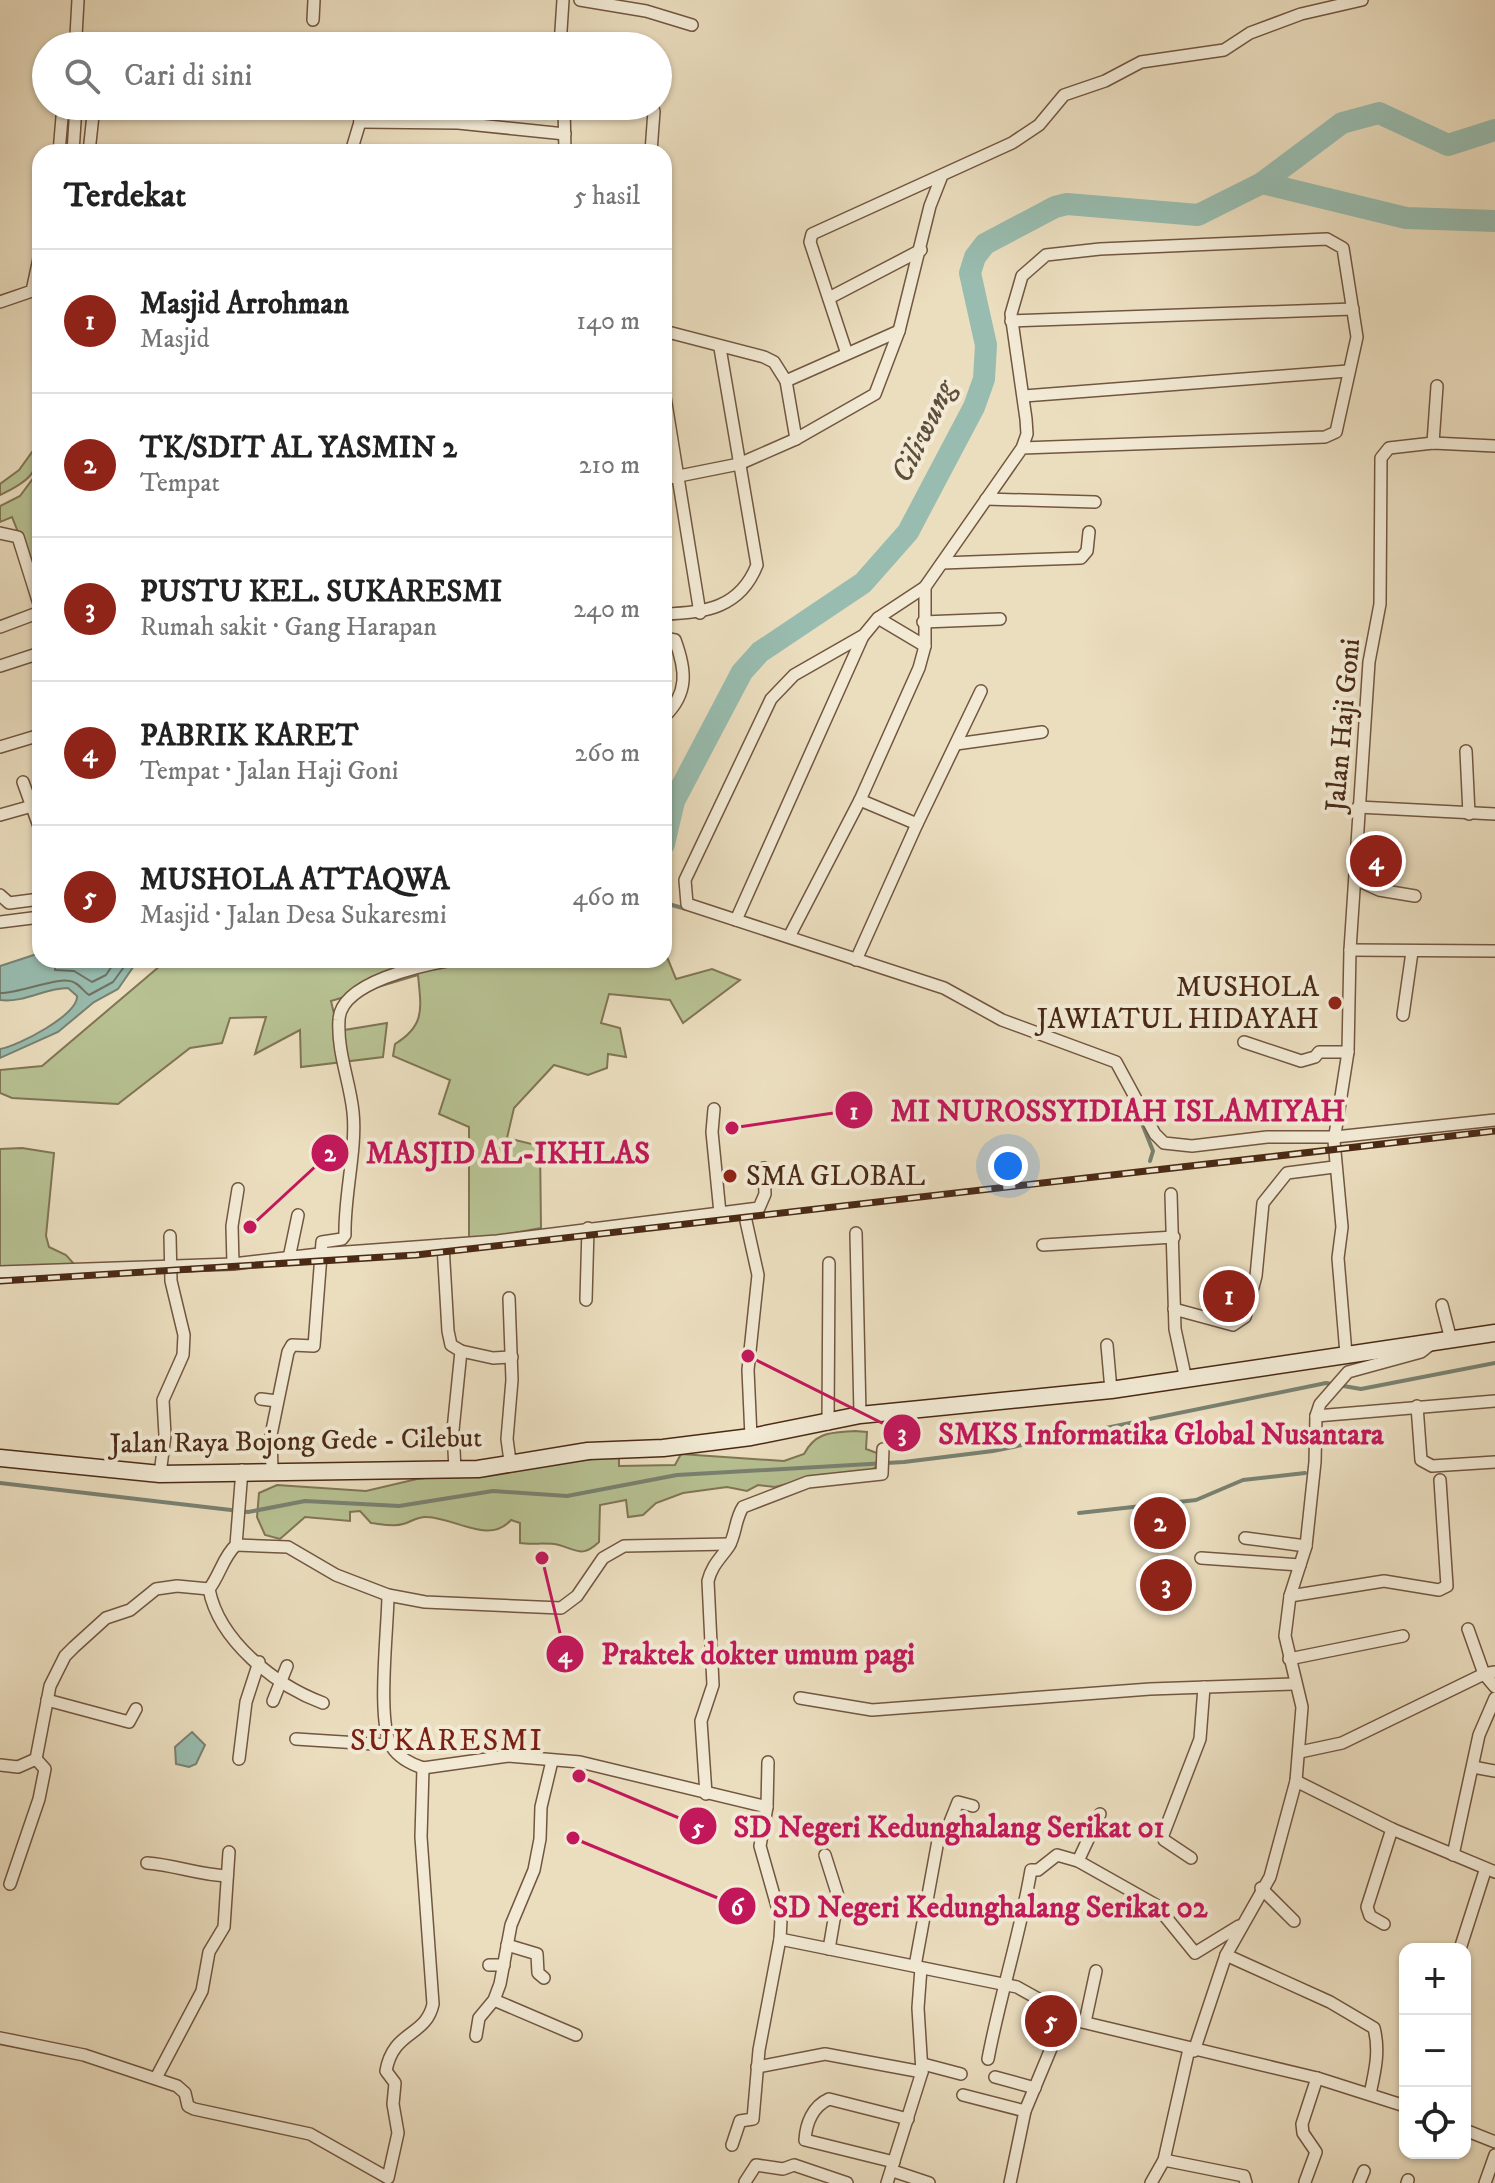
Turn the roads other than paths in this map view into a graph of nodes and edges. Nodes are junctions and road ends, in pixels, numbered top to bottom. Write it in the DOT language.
graph roads {
  1 [pos="78,0"];
  2 [pos="314,0"];
  3 [pos="563,0"];
  4 [pos="580,0"];
  5 [pos="1362,0"];
  6 [pos="313,20"];
  7 [pos="692,25"];
  8 [pos="76,32"];
  9 [pos="561,32"];
  10 [pos="62,120"];
  11 [pos="75,120"];
  12 [pos="92,120"];
  13 [pos="564,120"];
  14 [pos="653,120"];
  15 [pos="360,122"];
  16 [pos="565,134"];
  17 [pos="60,144"];
  18 [pos="74,144"];
  19 [pos="90,144"];
  20 [pos="353,144"];
  21 [pos="565,144"];
  22 [pos="652,144"];
  23 [pos="941,178"];
  24 [pos="921,250"];
  25 [pos="32,291"];
  26 [pos="829,298"];
  27 [pos="0,302"];
  28 [pos="1353,309"];
  29 [pos="1011,321"];
  30 [pos="899,331"];
  31 [pos="672,333"];
  32 [pos="720,348"];
  33 [pos="846,351"];
  34 [pos="1348,371"];
  35 [pos="786,381"];
  36 [pos="1437,386"];
  37 [pos="1024,396"];
  38 [pos="796,439"];
  39 [pos="672,440"];
  40 [pos="1433,443"];
  41 [pos="1495,446"];
  42 [pos="1022,448"];
  43 [pos="739,464"];
  44 [pos="678,476"];
  45 [pos="672,477"];
  46 [pos="986,499"];
  47 [pos="1095,502"];
  48 [pos="1089,532"];
  49 [pos="0,533"];
  50 [pos="942,563"];
  51 [pos="32,580"];
  52 [pos="925,587"];
  53 [pos="32,609"];
  54 [pos="700,613"];
  55 [pos="672,614"];
  56 [pos="878,618"];
  57 [pos="1000,619"];
  58 [pos="923,622"];
  59 [pos="0,627"];
  60 [pos="864,635"];
  61 [pos="672,639"];
  62 [pos="925,646"];
  63 [pos="32,656"];
  64 [pos="0,666"];
  65 [pos="981,691"];
  66 [pos="672,709"];
  67 [pos="1042,732"];
  68 [pos="32,737"];
  69 [pos="956,744"];
  70 [pos="0,747"];
  71 [pos="1466,751"];
  72 [pos="23,782"];
  73 [pos="860,800"];
  74 [pos="32,806"];
  75 [pos="1358,807"];
  76 [pos="1469,814"];
  77 [pos="1495,814"];
  78 [pos="0,815"];
  79 [pos="917,824"];
  80 [pos="1355,879"];
  81 [pos="0,895"];
  82 [pos="1415,896"];
  83 [pos="32,900"];
  84 [pos="32,918"];
  85 [pos="736,920"];
  86 [pos="0,922"];
  87 [pos="790,935"];
  88 [pos="1350,950"];
  89 [pos="1495,951"];
  90 [pos="1412,952"];
  91 [pos="856,960"];
  92 [pos="407,968"];
  93 [pos="1403,1015"];
  94 [pos="1244,1042"];
  95 [pos="1348,1052"];
  96 [pos="714,1109"];
  97 [pos="1495,1120"];
  98 [pos="1335,1137"];
  99 [pos="1334,1167"];
  100 [pos="764,1168"];
  101 [pos="238,1189"];
  102 [pos="1171,1194"];
  103 [pos="744,1212"];
  104 [pos="720,1213"];
  105 [pos="298,1215"];
  106 [pos="588,1228"];
  107 [pos="856,1233"];
  108 [pos="170,1236"];
  109 [pos="1174,1237"];
  110 [pos="443,1245"];
  111 [pos="1043,1245"];
  112 [pos="319,1254"];
  113 [pos="289,1258"];
  114 [pos="829,1263"];
  115 [pos="233,1264"];
  116 [pos="170,1267"];
  117 [pos="0,1272"];
  118 [pos="509,1298"];
  119 [pos="586,1300"];
  120 [pos="1442,1305"];
  121 [pos="1174,1309"];
  122 [pos="1495,1333"];
  123 [pos="1451,1340"];
  124 [pos="1433,1342"];
  125 [pos="1107,1345"];
  126 [pos="461,1351"];
  127 [pos="1346,1354"];
  128 [pos="512,1357"];
  129 [pos="1186,1380"];
  130 [pos="1111,1390"];
  131 [pos="261,1399"];
  132 [pos="277,1401"];
  133 [pos="1495,1401"];
  134 [pos="1417,1406"];
  135 [pos="1318,1410"];
  136 [pos="860,1415"];
  137 [pos="828,1424"];
  138 [pos="751,1437"];
  139 [pos="884,1451"];
  140 [pos="0,1458"];
  141 [pos="510,1461"];
  142 [pos="1495,1462"];
  143 [pos="272,1470"];
  144 [pos="455,1470"];
  145 [pos="160,1474"];
  146 [pos="241,1477"];
  147 [pos="1440,1480"];
  148 [pos="1245,1538"];
  149 [pos="730,1544"];
  150 [pos="236,1545"];
  151 [pos="1306,1546"];
  152 [pos="1201,1558"];
  153 [pos="1300,1565"];
  154 [pos="209,1589"];
  155 [pos="388,1595"];
  156 [pos="1290,1596"];
  157 [pos="1468,1629"];
  158 [pos="1403,1636"];
  159 [pos="1289,1659"];
  160 [pos="259,1662"];
  161 [pos="287,1666"];
  162 [pos="1489,1673"];
  163 [pos="279,1681"];
  164 [pos="1294,1684"];
  165 [pos="1204,1687"];
  166 [pos="1495,1687"];
  167 [pos="800,1698"];
  168 [pos="1495,1698"];
  169 [pos="47,1700"];
  170 [pos="273,1701"];
  171 [pos="323,1703"];
  172 [pos="136,1709"];
  173 [pos="296,1739"];
  174 [pos="390,1745"];
  175 [pos="1300,1752"];
  176 [pos="36,1759"];
  177 [pos="239,1759"];
  178 [pos="552,1761"];
  179 [pos="768,1762"];
  180 [pos="0,1765"];
  181 [pos="1473,1767"];
  182 [pos="423,1768"];
  183 [pos="1495,1771"];
  184 [pos="1296,1781"];
  185 [pos="706,1794"];
  186 [pos="973,1806"];
  187 [pos="767,1807"];
  188 [pos="1100,1814"];
  189 [pos="1392,1829"];
  190 [pos="229,1852"];
  191 [pos="825,1855"];
  192 [pos="1453,1855"];
  193 [pos="1191,1858"];
  194 [pos="1078,1861"];
  195 [pos="147,1863"];
  196 [pos="1490,1872"];
  197 [pos="227,1876"];
  198 [pos="10,1884"];
  199 [pos="1261,1888"];
  200 [pos="1294,1921"];
  201 [pos="1384,1924"];
  202 [pos="1240,1926"];
  203 [pos="780,1939"];
  204 [pos="1462,1943"];
  205 [pos="507,1945"];
  206 [pos="829,1949"];
  207 [pos="1226,1955"];
  208 [pos="489,1965"];
  209 [pos="504,1965"];
  210 [pos="918,1967"];
  211 [pos="1096,1971"];
  212 [pos="544,1978"];
  213 [pos="1006,1984"];
  214 [pos="494,2000"];
  215 [pos="1065,2015"];
  216 [pos="1085,2022"];
  217 [pos="576,2035"];
  218 [pos="476,2036"];
  219 [pos="0,2038"];
  220 [pos="1191,2050"];
  221 [pos="988,2059"];
  222 [pos="757,2067"];
  223 [pos="923,2068"];
  224 [pos="961,2074"];
  225 [pos="995,2077"];
  226 [pos="156,2078"];
  227 [pos="1317,2078"];
  228 [pos="1035,2088"];
  229 [pos="1370,2094"];
  230 [pos="963,2095"];
  231 [pos="1399,2104"];
  232 [pos="1025,2111"];
  233 [pos="908,2119"];
  234 [pos="1471,2132"];
  235 [pos="1495,2142"];
  236 [pos="732,2145"];
  237 [pos="1495,2155"];
  238 [pos="1164,2160"];
  239 [pos="894,2166"];
  240 [pos="1364,2171"];
  241 [pos="392,2181"];
  242 [pos="745,2182"];
  243 [pos="1305,2182"];
  244 [pos="847,2183"];
  245 [pos="887,2183"];
  246 [pos="929,2183"];
  247 [pos="1010,2183"];
  248 [pos="1151,2183"];
  249 [pos="1246,2183"];
  250 [pos="1359,2183"];
  251 [pos="1485,2183"];
  1 -- 8 [label="street"];
  2 -- 6 [label="street"];
  3 -- 9 [label="street"];
  4 -- 7 [label="street"];
  5 -- 23 [label="street"];
  10 -- 17 [label="street"];
  11 -- 18 [label="street"];
  12 -- 19 [label="street"];
  13 -- 16 [label="street"];
  14 -- 22 [label="street"];
  15 -- 16 [label="street"];
  15 -- 20 [label="street"];
  16 -- 21 [label="street"];
  23 -- 24 [label="street"];
  23 -- 26 [label="street"];
  24 -- 26 [label="street"];
  24 -- 30 [label="street"];
  25 -- 27 [label="street"];
  26 -- 33 [label="street"];
  28 -- 29 [label="street"];
  28 -- 29 [label="street"];
  28 -- 34 [label="street"];
  29 -- 37 [label="street"];
  30 -- 33 [label="street"];
  30 -- 38 [label="street"];
  31 -- 32 [label="street"];
  32 -- 35 [label="street"];
  32 -- 43 [label="street"];
  33 -- 35 [label="street"];
  34 -- 37 [label="street"];
  34 -- 42 [label="street"];
  35 -- 38 [label="street"];
  36 -- 40 [label="street"];
  37 -- 42 [label="street"];
  38 -- 43 [label="street"];
  39 -- 44 [label="street"];
  40 -- 41 [label="street, Jalan Haji Goni"];
  40 -- 75 [label="street, Jalan Haji Goni"];
  42 -- 46 [label="street"];
  43 -- 44 [label="street"];
  43 -- 54 [label="street"];
  44 -- 45 [label="street"];
  44 -- 54 [label="street"];
  46 -- 47 [label="street"];
  46 -- 50 [label="street"];
  48 -- 50 [label="street"];
  49 -- 51 [label="street"];
  50 -- 52 [label="street"];
  52 -- 56 [label="street"];
  52 -- 58 [label="street"];
  53 -- 59 [label="street"];
  54 -- 55 [label="street"];
  56 -- 60 [label="street"];
  56 -- 62 [label="street"];
  57 -- 58 [label="street"];
  58 -- 62 [label="street"];
  60 -- 85 [label="street"];
  60 -- 85 [label="street"];
  61 -- 66 [label="street"];
  62 -- 73 [label="street"];
  63 -- 64 [label="street"];
  65 -- 69 [label="street"];
  67 -- 69 [label="street"];
  68 -- 70 [label="street"];
  69 -- 79 [label="street"];
  71 -- 76 [label="street"];
  72 -- 74 [label="street"];
  73 -- 79 [label="street"];
  73 -- 87 [label="street"];
  74 -- 78 [label="street"];
  75 -- 76 [label="street"];
  75 -- 80 [label="street, Jalan Haji Goni"];
  76 -- 77 [label="street"];
  79 -- 91 [label="street"];
  80 -- 82 [label="street"];
  80 -- 88 [label="street, Jalan Haji Goni"];
  81 -- 83 [label="street"];
  84 -- 86 [label="street"];
  85 -- 87 [label="street"];
  87 -- 91 [label="street"];
  88 -- 90 [label="street"];
  88 -- 95 [label="street, Jalan Haji Goni"];
  89 -- 90 [label="street"];
  90 -- 93 [label="street"];
  91 -- 98 [label="street"];
  92 -- 112 [label="street"];
  94 -- 95 [label="street"];
  95 -- 98 [label="street, Jalan Haji Goni"];
  96 -- 104 [label="street"];
  97 -- 98 [label="street"];
  98 -- 99 [label="street, Jalan Haji Goni"];
  99 -- 121 [label="street"];
  99 -- 127 [label="street, Jalan Haji Goni"];
  100 -- 103 [label="street"];
  101 -- 115 [label="street"];
  102 -- 109 [label="street"];
  103 -- 104 [label="street"];
  103 -- 138 [label="street"];
  104 -- 106 [label="street"];
  105 -- 113 [label="street"];
  106 -- 110 [label="street"];
  106 -- 119 [label="street"];
  107 -- 136 [label="street"];
  108 -- 116 [label="street"];
  109 -- 111 [label="street"];
  109 -- 121 [label="street"];
  110 -- 112 [label="street"];
  110 -- 126 [label="street"];
  112 -- 113 [label="street"];
  112 -- 132 [label="street"];
  113 -- 115 [label="street"];
  114 -- 137 [label="street"];
  115 -- 116 [label="street"];
  116 -- 117 [label="street"];
  116 -- 145 [label="street"];
  118 -- 128 [label="street"];
  120 -- 123 [label="street"];
  121 -- 129 [label="street"];
  122 -- 123 [label="main road, Jalan Raya Bojong Gede - Cilebut"];
  123 -- 124 [label="main road, Jalan Raya Bojong Gede - Cilebut"];
  124 -- 127 [label="main road, Jalan Raya Bojong Gede - Cilebut"];
  124 -- 135 [label="street"];
  125 -- 130 [label="street"];
  126 -- 128 [label="street"];
  126 -- 144 [label="street"];
  127 -- 129 [label="main road, Jalan Raya Bojong Gede - Cilebut"];
  128 -- 141 [label="street"];
  129 -- 130 [label="main road, Jalan Raya Bojong Gede - Cilebut"];
  130 -- 136 [label="main road, Jalan Raya Bojong Gede - Cilebut"];
  131 -- 132 [label="street"];
  132 -- 143 [label="street"];
  133 -- 134 [label="street"];
  134 -- 135 [label="street"];
  134 -- 142 [label="street"];
  135 -- 151 [label="street"];
  136 -- 137 [label="main road, Jalan Raya Bojong Gede - Cilebut"];
  137 -- 138 [label="main road, Jalan Raya Bojong Gede - Cilebut"];
  138 -- 141 [label="main road, Jalan Raya Bojong Gede - Cilebut"];
  139 -- 149 [label="street"];
  140 -- 145 [label="main road, Jalan Raya Bojong Gede - Cilebut"];
  141 -- 144 [label="main road, Jalan Raya Bojong Gede - Cilebut"];
  143 -- 144 [label="main road, Jalan Raya Bojong Gede - Cilebut"];
  143 -- 146 [label="main road, Jalan Raya Bojong Gede - Cilebut"];
  145 -- 146 [label="main road, Jalan Raya Bojong Gede - Cilebut"];
  146 -- 150 [label="street"];
  147 -- 156 [label="street"];
  148 -- 151 [label="street"];
  149 -- 155 [label="street"];
  149 -- 185 [label="street"];
  150 -- 154 [label="street"];
  150 -- 155 [label="street"];
  151 -- 153 [label="street"];
  152 -- 153 [label="street"];
  153 -- 156 [label="street"];
  154 -- 160 [label="street"];
  154 -- 169 [label="street"];
  155 -- 174 [label="street"];
  156 -- 159 [label="street"];
  157 -- 162 [label="street"];
  158 -- 159 [label="street"];
  159 -- 164 [label="street"];
  160 -- 163 [label="street"];
  160 -- 177 [label="street"];
  161 -- 163 [label="street"];
  162 -- 166 [label="street"];
  162 -- 175 [label="street"];
  163 -- 170 [label="street"];
  163 -- 171 [label="street"];
  164 -- 165 [label="street"];
  164 -- 175 [label="street"];
  165 -- 167 [label="street"];
  165 -- 193 [label="street"];
  168 -- 181 [label="street"];
  169 -- 172 [label="street"];
  169 -- 176 [label="street"];
  173 -- 174 [label="street"];
  174 -- 182 [label="street"];
  175 -- 184 [label="street"];
  176 -- 180 [label="street"];
  176 -- 198 [label="street"];
  178 -- 182 [label="street"];
  178 -- 185 [label="street"];
  178 -- 205 [label="street"];
  179 -- 187 [label="street"];
  181 -- 183 [label="street"];
  181 -- 192 [label="street"];
  182 -- 241 [label="street"];
  184 -- 189 [label="street"];
  184 -- 199 [label="street"];
  185 -- 187 [label="street"];
  186 -- 210 [label="street"];
  187 -- 203 [label="street"];
  188 -- 194 [label="street"];
  189 -- 192 [label="street"];
  189 -- 201 [label="street"];
  190 -- 197 [label="street"];
  191 -- 206 [label="street"];
  192 -- 196 [label="street"];
  194 -- 202 [label="street"];
  194 -- 213 [label="street"];
  195 -- 197 [label="street"];
  196 -- 204 [label="street"];
  197 -- 226 [label="street"];
  199 -- 200 [label="street"];
  199 -- 202 [label="street"];
  202 -- 207 [label="street"];
  203 -- 206 [label="street"];
  203 -- 222 [label="street"];
  205 -- 209 [label="street"];
  205 -- 212 [label="street"];
  206 -- 210 [label="street"];
  207 -- 220 [label="street"];
  207 -- 229 [label="street"];
  208 -- 209 [label="street"];
  209 -- 214 [label="street"];
  210 -- 213 [label="street"];
  210 -- 223 [label="street"];
  211 -- 216 [label="street"];
  213 -- 215 [label="street"];
  213 -- 221 [label="street"];
  214 -- 217 [label="street"];
  214 -- 218 [label="street"];
  215 -- 216 [label="street"];
  215 -- 228 [label="street"];
  216 -- 220 [label="street"];
  219 -- 226 [label="street"];
  220 -- 227 [label="street"];
  220 -- 238 [label="street"];
  222 -- 223 [label="street"];
  222 -- 236 [label="street"];
  223 -- 224 [label="street"];
  223 -- 233 [label="street"];
  225 -- 228 [label="street"];
  226 -- 241 [label="street"];
  227 -- 229 [label="street"];
  227 -- 243 [label="street"];
  228 -- 232 [label="street"];
  229 -- 231 [label="street"];
  230 -- 232 [label="street"];
  232 -- 247 [label="street"];
  233 -- 239 [label="street"];
  233 -- 239 [label="street"];
  234 -- 235 [label="street"];
  237 -- 251 [label="street"];
  238 -- 248 [label="street"];
  238 -- 249 [label="street"];
  239 -- 245 [label="street"];
  239 -- 246 [label="street"];
  240 -- 250 [label="street"];
  242 -- 244 [label="street"];
}
